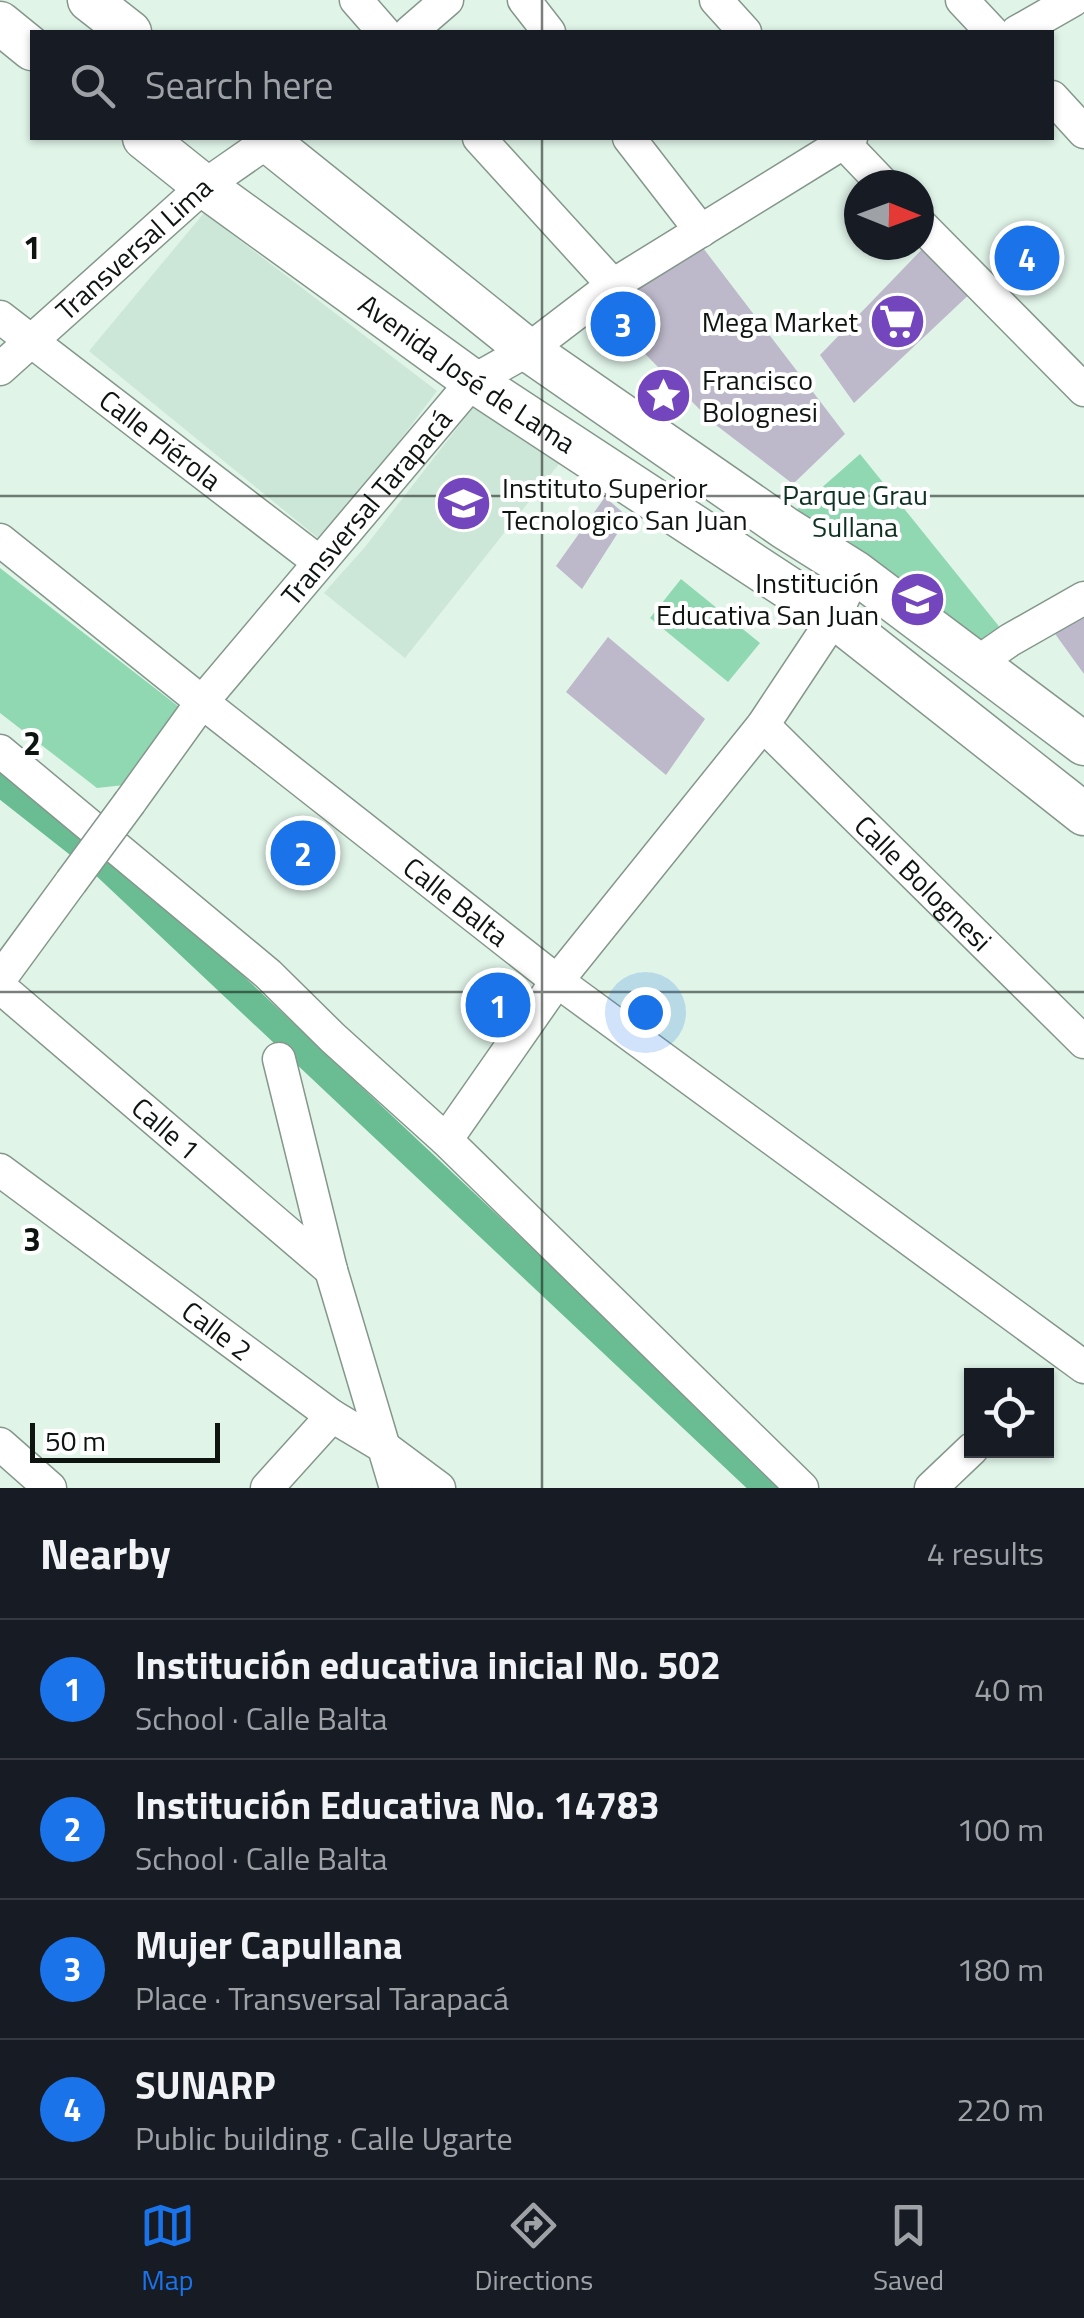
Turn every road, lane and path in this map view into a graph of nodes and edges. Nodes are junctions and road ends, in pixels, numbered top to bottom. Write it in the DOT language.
graph roads {
  1 [pos="88,0"];
  2 [pos="356,0"];
  3 [pos="447,0"];
  4 [pos="524,0"];
  5 [pos="716,0"];
  6 [pos="962,0"];
  7 [pos="1073,0"];
  8 [pos="0,23"];
  9 [pos="127,30"];
  10 [pos="382,30"];
  11 [pos="412,30"];
  12 [pos="547,30"];
  13 [pos="743,30"];
  14 [pos="990,30"];
  15 [pos="1020,30"];
  16 [pos="30,46"];
  17 [pos="1054,99"];
  18 [pos="1084,132"];
  19 [pos="146,140"];
  20 [pos="267,140"];
  21 [pos="269,140"];
  22 [pos="481,140"];
  23 [pos="631,140"];
  24 [pos="842,140"];
  25 [pos="845,140"];
  26 [pos="871,170"];
  27 [pos="204,186"];
  28 [pos="701,231"];
  29 [pos="934,237"];
  30 [pos="613,285"];
  31 [pos="0,318"];
  32 [pos="30,341"];
  33 [pos="528,350"];
  34 [pos="0,369"];
  35 [pos="473,381"];
  36 [pos="1084,390"];
  37 [pos="0,540"];
  38 [pos="320,562"];
  39 [pos="855,572"];
  40 [pos="1084,598"];
  41 [pos="834,618"];
  42 [pos="976,664"];
  43 [pos="202,702"];
  44 [pos="763,725"];
  45 [pos="1084,744"];
  46 [pos="0,751"];
  47 [pos="1084,814"];
  48 [pos="0,980"];
  49 [pos="558,981"];
  50 [pos="0,987"];
  51 [pos="1084,1042"];
  52 [pos="280,1059"];
  53 [pos="446,1140"];
  54 [pos="0,1170"];
  55 [pos="330,1270"];
  56 [pos="1071,1360"];
  57 [pos="332,1416"];
  58 [pos="0,1444"];
  59 [pos="384,1447"];
  60 [pos="964,1456"];
  61 [pos="50,1488"];
  62 [pos="267,1488"];
  63 [pos="396,1488"];
  64 [pos="439,1488"];
  65 [pos="802,1488"];
  66 [pos="930,1488"];
  1 -- 9 [label="main road"];
  2 -- 10 [label="street"];
  3 -- 11 [label="street"];
  4 -- 12 [label="street"];
  5 -- 13 [label="street"];
  6 -- 14 [label="street"];
  7 -- 15 [label="street"];
  8 -- 16 [label="main road"];
  17 -- 18 [label="street"];
  19 -- 27 [label="main road, Avenida José de Lama"];
  20 -- 27 [label="street, Transversal Lima"];
  21 -- 33 [label="main road, Avenida José de Lama"];
  22 -- 30 [label="street"];
  23 -- 28 [label="street"];
  24 -- 28 [label="street, Transversal Tarapacá"];
  25 -- 26 [label="street"];
  27 -- 32 [label="street, Transversal Lima"];
  27 -- 35 [label="main road, Avenida José de Lama"];
  28 -- 30 [label="street, Transversal Tarapacá"];
  29 -- 36 [label="street"];
  30 -- 33 [label="street, Transversal Tarapacá"];
  31 -- 32 [label="street, Calle Piérola"];
  32 -- 34 [label="street, Transversal Lima"];
  32 -- 38 [label="street, Calle Piérola"];
  33 -- 35 [label="street, Transversal Tarapacá"];
  33 -- 39 [label="main road, Avenida José de Lama"];
  35 -- 38 [label="street, Transversal Tarapacá"];
  35 -- 41 [label="main road, Avenida José de Lama"];
  37 -- 43 [label="street, Calle Balta"];
  38 -- 43 [label="street, Transversal Tarapacá"];
  39 -- 41 [label="street"];
  39 -- 42 [label="main road, Avenida José de Lama"];
  40 -- 42 [label="street"];
  41 -- 44 [label="street"];
  41 -- 47 [label="main road, Avenida José de Lama"];
  42 -- 45 [label="main road, Avenida José de Lama"];
  43 -- 48 [label="street, Transversal Tarapacá, bridge"];
  43 -- 49 [label="street, Calle Balta"];
  44 -- 49 [label="street"];
  44 -- 51 [label="street, Calle Bolognesi"];
  46 -- 53 [label="street"];
  49 -- 53 [label="street"];
  49 -- 56 [label="street, Calle Balta"];
  50 -- 55 [label="street, Calle 1"];
  52 -- 55 [label="street"];
  53 -- 65 [label="street"];
  54 -- 57 [label="street, Calle 2"];
  55 -- 59 [label="street"];
  57 -- 59 [label="street, Calle 2"];
  57 -- 62 [label="street"];
  58 -- 61 [label="street"];
  59 -- 63 [label="street"];
  59 -- 64 [label="street, Calle 2"];
  60 -- 66 [label="street"];
}
